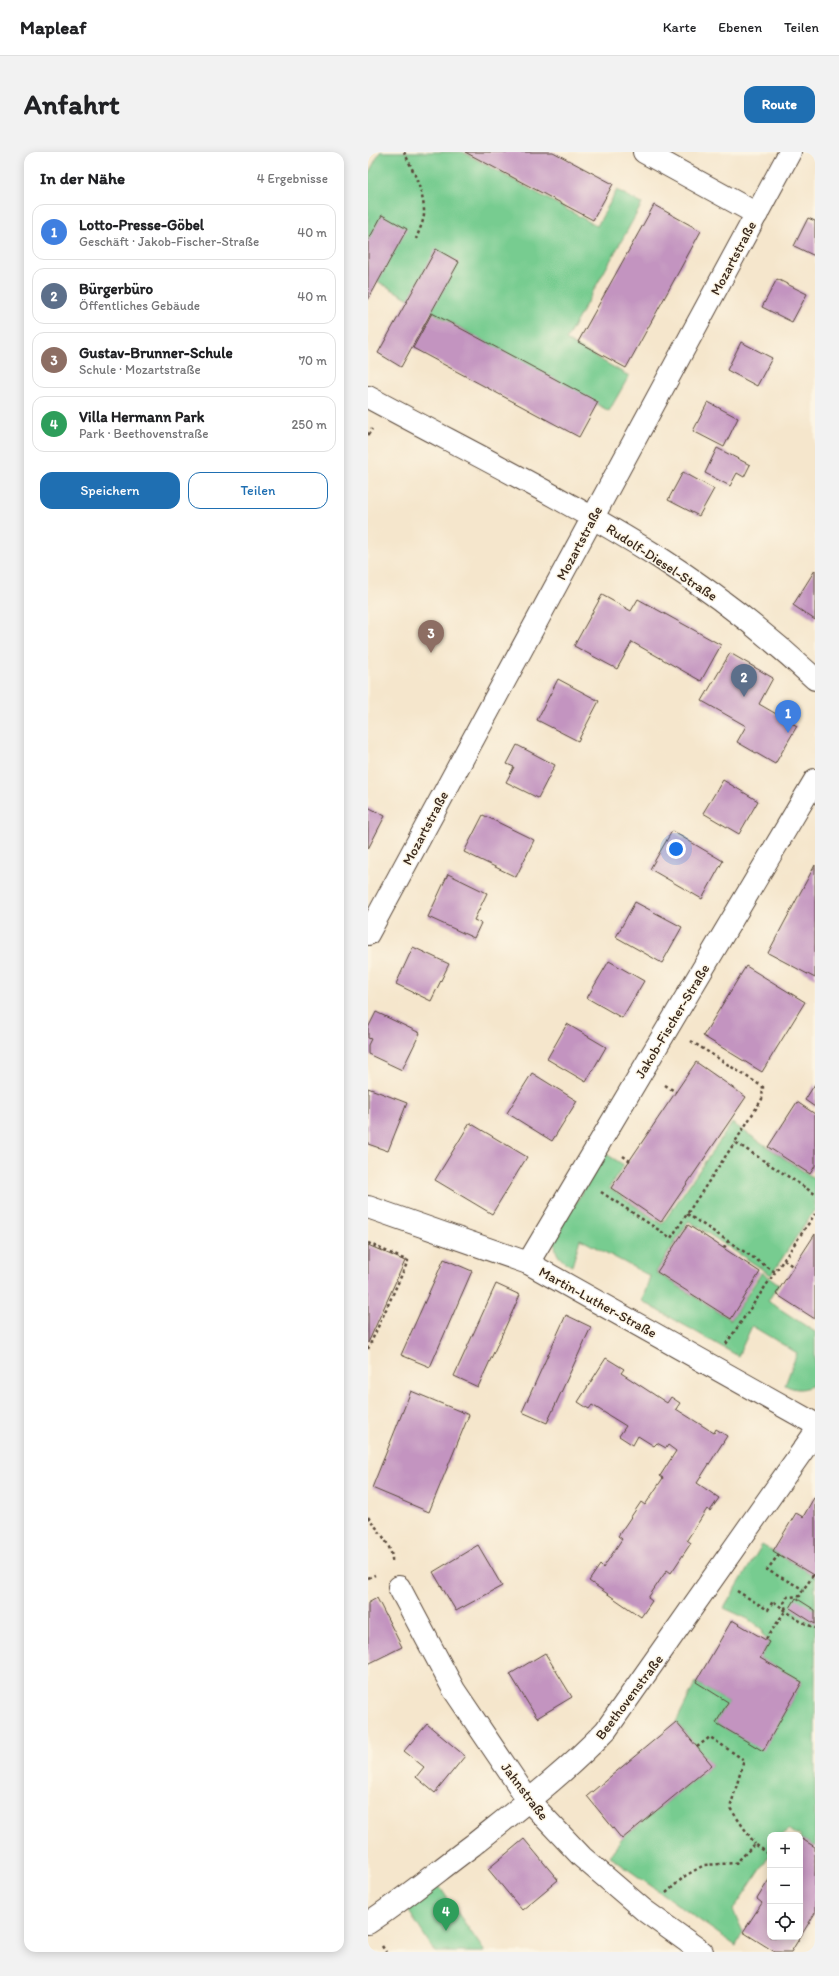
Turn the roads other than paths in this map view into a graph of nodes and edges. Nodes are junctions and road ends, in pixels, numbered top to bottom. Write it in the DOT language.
graph roads {
  1 [pos="644,152"];
  2 [pos="790,152"];
  3 [pos="757,214"];
  4 [pos="368,397"];
  5 [pos="592,517"];
  6 [pos="815,679"];
  7 [pos="815,780"];
  8 [pos="368,934"];
  9 [pos="368,1207"];
  10 [pos="528,1263"];
  11 [pos="815,1424"];
  12 [pos="815,1433"];
  13 [pos="399,1587"];
  14 [pos="529,1801"];
  15 [pos="368,1923"];
  16 [pos="702,1952"];
  1 -- 3 [label="street"];
  2 -- 3 [label="street, Mozartstraße"];
  3 -- 5 [label="street, Mozartstraße"];
  4 -- 5 [label="street, Rudolf-Diesel-Straße"];
  5 -- 6 [label="street, Rudolf-Diesel-Straße"];
  5 -- 8 [label="street, Mozartstraße"];
  7 -- 10 [label="street, Jakob-Fischer-Straße"];
  9 -- 10 [label="street, Martin-Luther-Straße"];
  10 -- 11 [label="street, Martin-Luther-Straße"];
  12 -- 14 [label="street, Beethovenstraße"];
  13 -- 14 [label="street, Jahnstraße"];
  14 -- 15 [label="street, Beethovenstraße"];
  14 -- 16 [label="street, Jahnstraße"];
}
